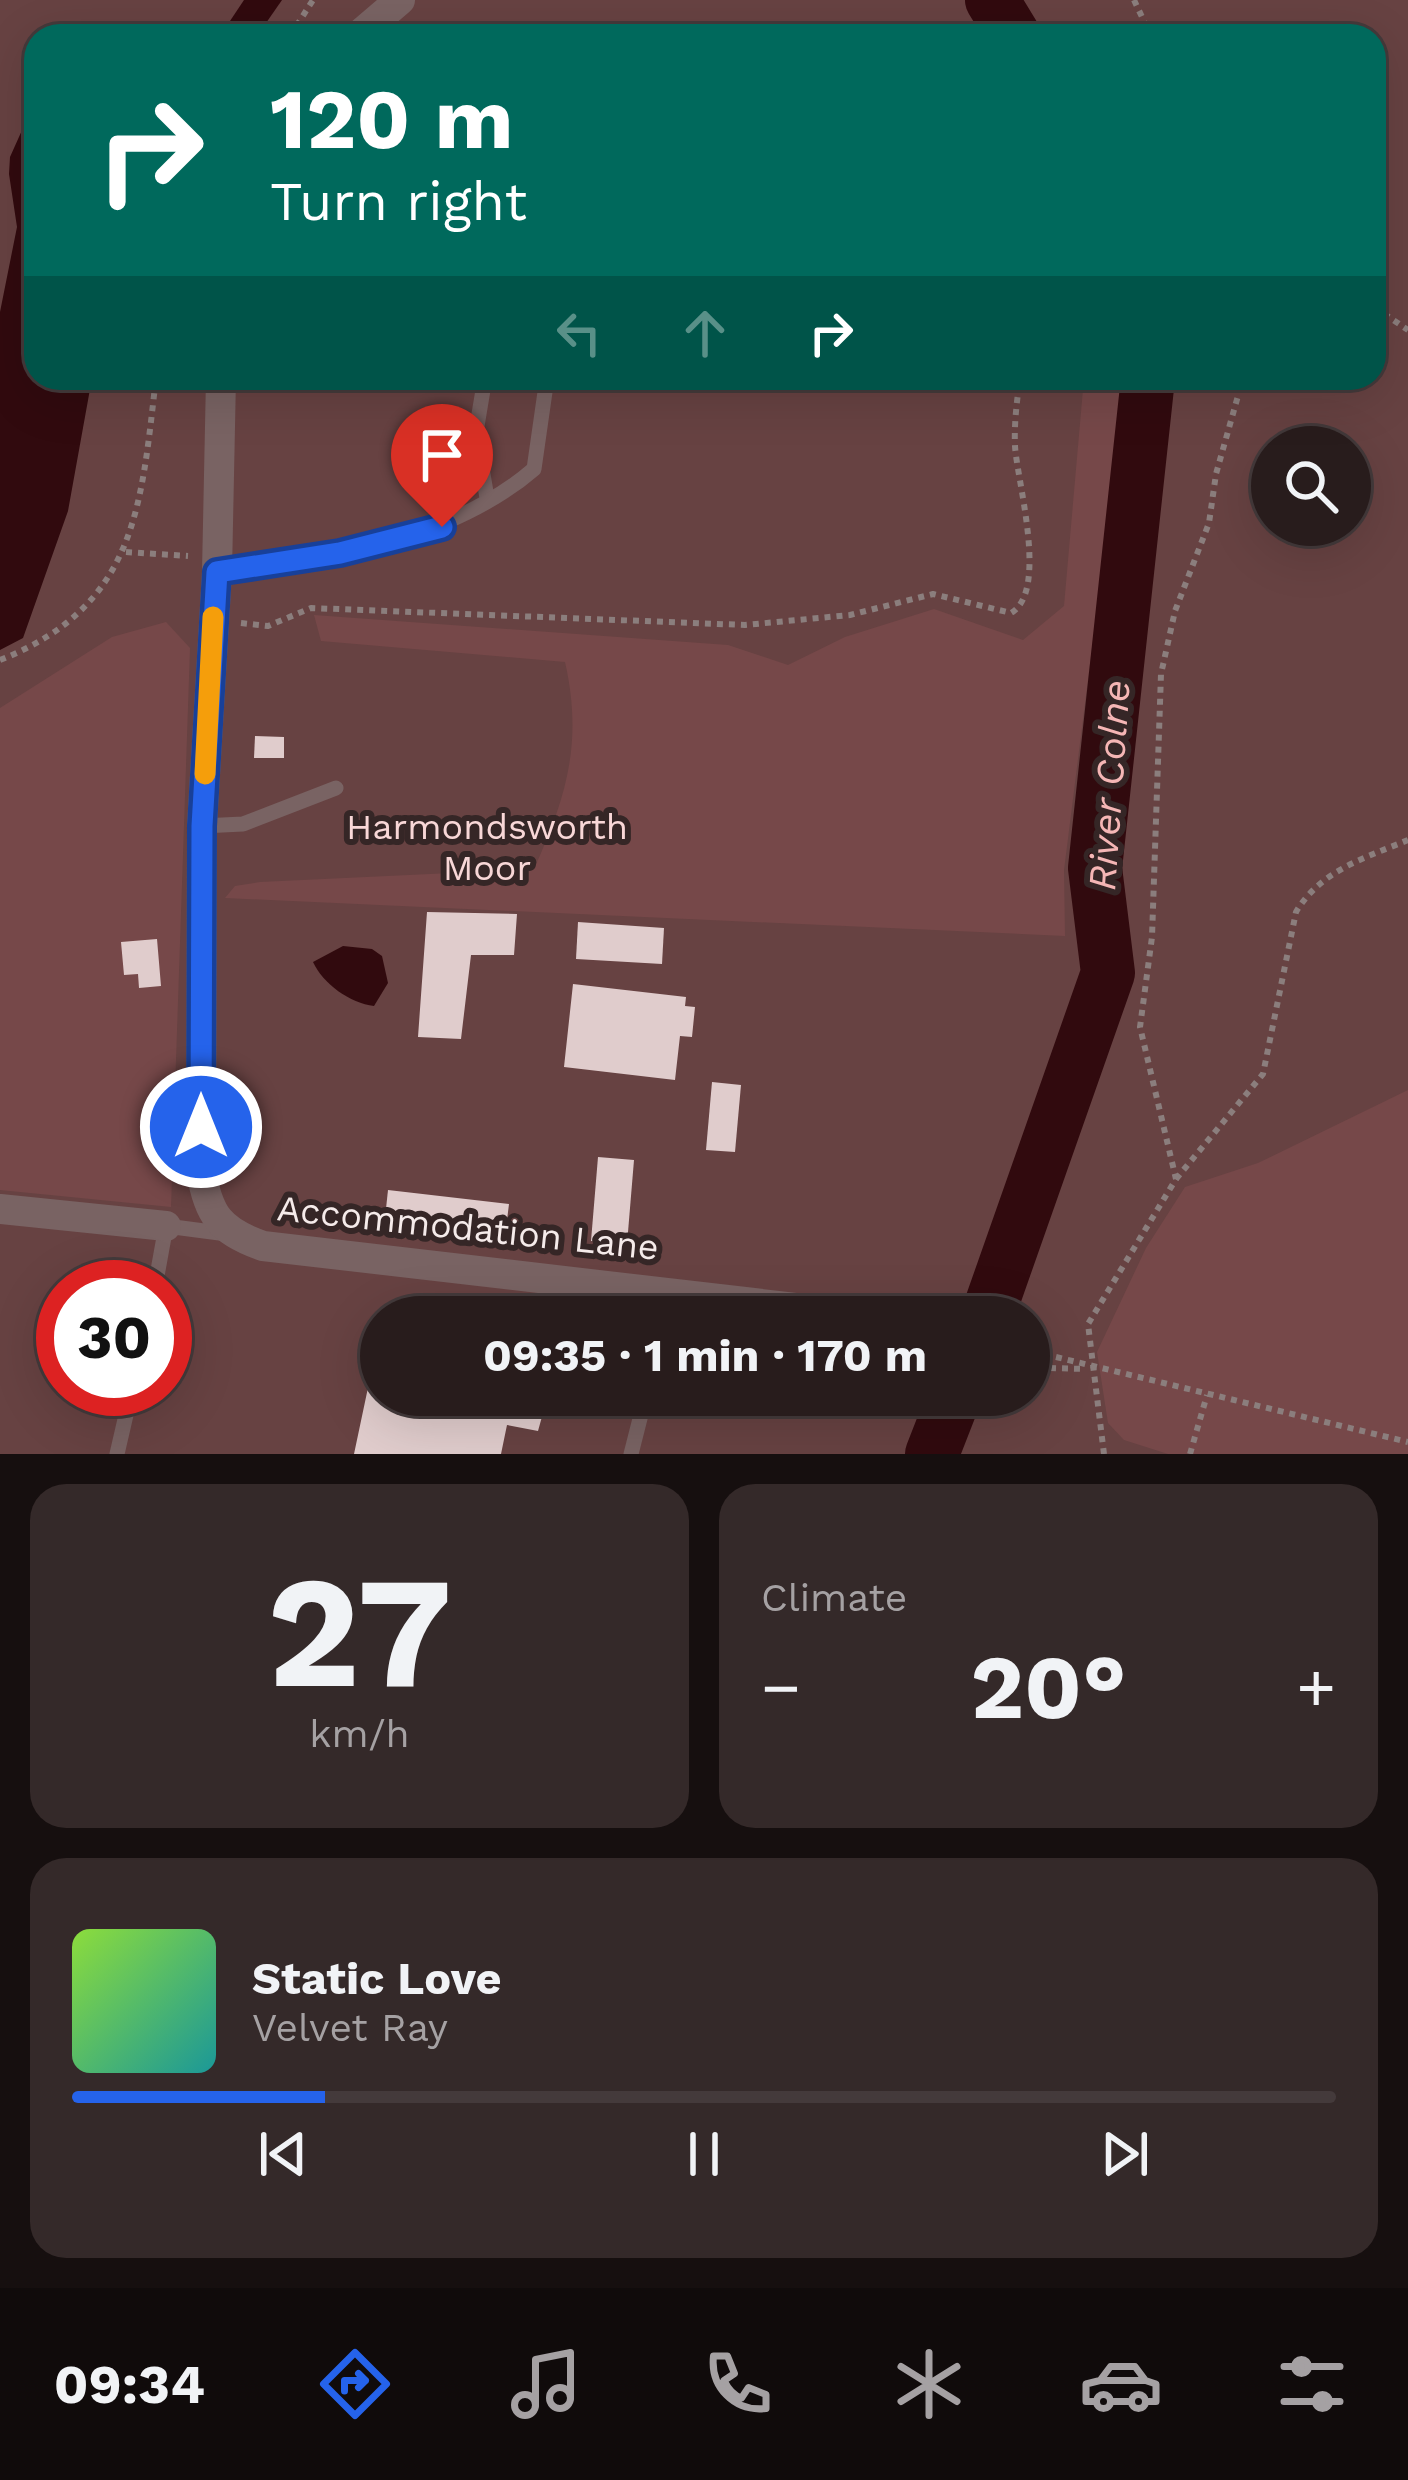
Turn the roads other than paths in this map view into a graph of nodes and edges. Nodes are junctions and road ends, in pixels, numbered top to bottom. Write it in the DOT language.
graph roads {
  1 [pos="400,0"];
  2 [pos="372,24"];
  3 [pos="220,390"];
  4 [pos="483,390"];
  5 [pos="545,390"];
  6 [pos="488,498"];
  7 [pos="208,564"];
  8 [pos="336,788"];
  9 [pos="202,826"];
  10 [pos="0,1209"];
  11 [pos="166,1226"];
  12 [pos="233,1235"];
  13 [pos="160,1260"];
  14 [pos="609,1296"];
  15 [pos="126,1416"];
  16 [pos="641,1416"];
  17 [pos="117,1454"];
  18 [pos="631,1454"];
  1 -- 2 [label="street"];
  3 -- 7 [label="street, Accommodation Lane"];
  4 -- 6 [label="lane"];
  5 -- 6 [label="lane"];
  6 -- 7 [label="lane"];
  7 -- 9 [label="street, Accommodation Lane"];
  8 -- 9 [label="lane"];
  9 -- 12 [label="street, Accommodation Lane"];
  10 -- 11 [label="street"];
  11 -- 12 [label="lane"];
  11 -- 13 [label="lane"];
  12 -- 14 [label="street, Accommodation Lane"];
  15 -- 17 [label="lane"];
  16 -- 18 [label="lane"];
}
